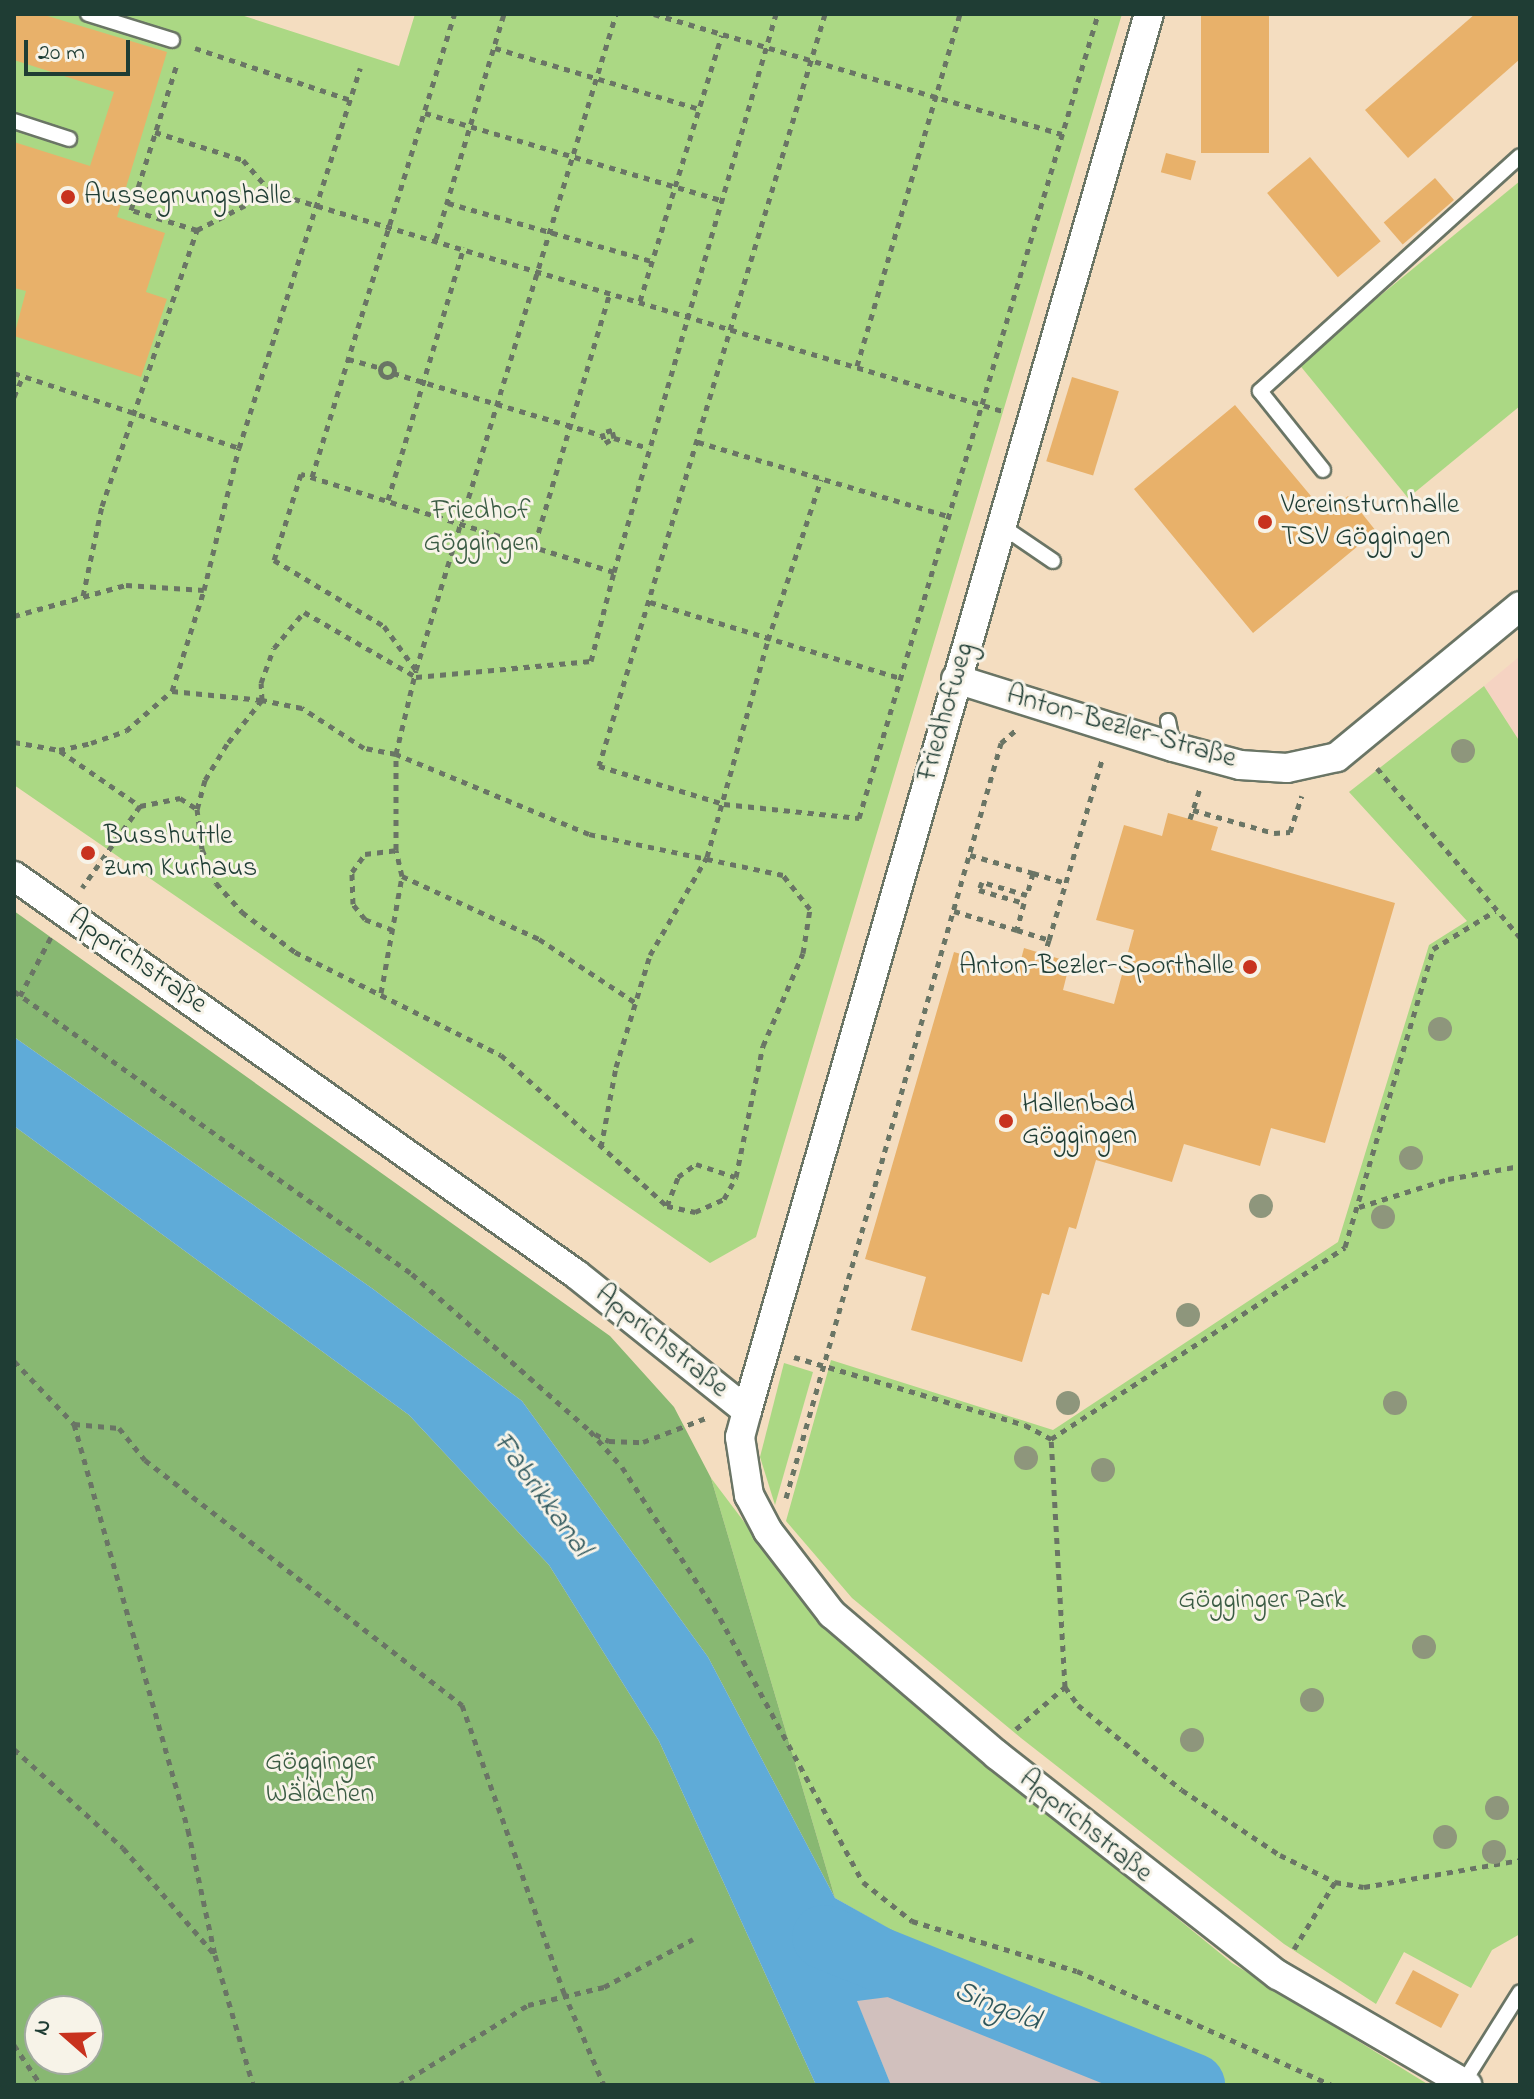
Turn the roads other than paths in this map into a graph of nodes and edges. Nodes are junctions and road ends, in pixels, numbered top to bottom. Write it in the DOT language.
graph roads {
  1 [pos="88,14"];
  2 [pos="1149,14"];
  3 [pos="178,42"];
  4 [pos="14,121"];
  5 [pos="69,139"];
  6 [pos="1520,156"];
  7 [pos="1323,470"];
  8 [pos="1000,525"];
  9 [pos="1053,561"];
  10 [pos="1520,606"];
  11 [pos="956,679"];
  12 [pos="14,876"];
  13 [pos="741,1407"];
  14 [pos="1520,1992"];
  15 [pos="1465,2084"];
  1 -- 3 [label="lane"];
  2 -- 8 [label="street, Friedhofweg"];
  4 -- 5 [label="lane"];
  6 -- 7 [label="lane"];
  8 -- 9 [label="lane"];
  8 -- 11 [label="street, Friedhofweg"];
  10 -- 11 [label="street, Anton-Bezler-Straße"];
  11 -- 13 [label="street, Friedhofweg"];
  12 -- 13 [label="street, Apprichstraße"];
  13 -- 15 [label="street, Apprichstraße"];
  14 -- 15 [label="lane"];
}
